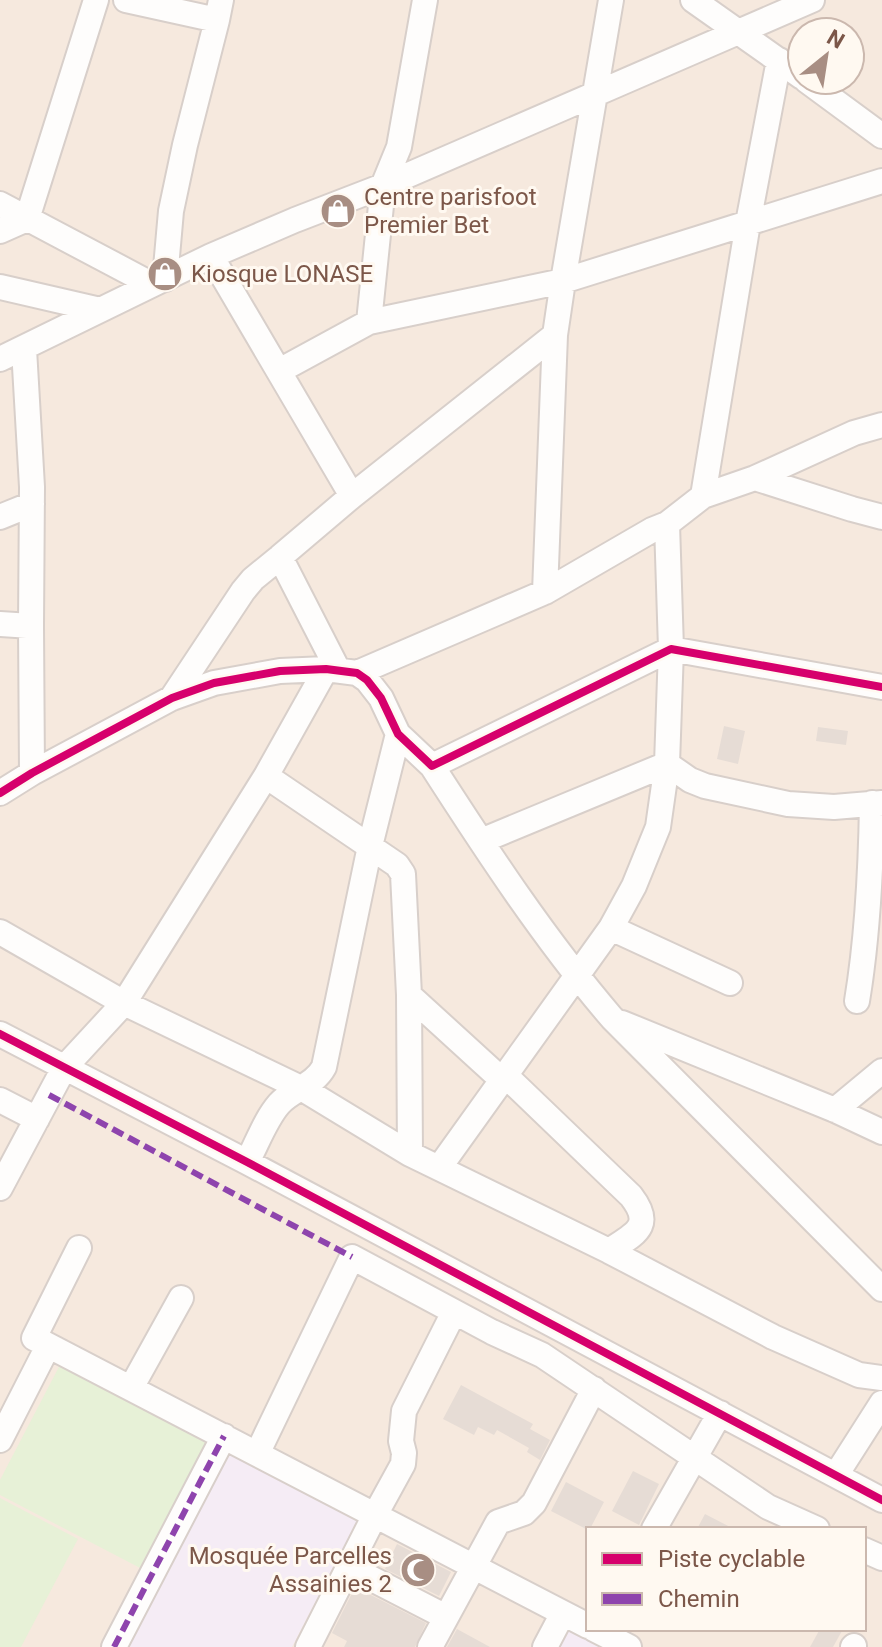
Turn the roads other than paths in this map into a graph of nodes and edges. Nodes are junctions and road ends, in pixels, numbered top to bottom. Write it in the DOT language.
graph roads {
  1 [pos="96,0"];
  2 [pos="126,0"];
  3 [pos="425,0"];
  4 [pos="611,0"];
  5 [pos="693,0"];
  6 [pos="812,0"];
  7 [pos="219,10"];
  8 [pos="740,33"];
  9 [pos="779,60"];
  10 [pos="786,65"];
  11 [pos="596,95"];
  12 [pos="827,96"];
  13 [pos="882,136"];
  14 [pos="882,181"];
  15 [pos="383,186"];
  16 [pos="0,204"];
  17 [pos="27,219"];
  18 [pos="748,223"];
  19 [pos="0,231"];
  20 [pos="211,256"];
  21 [pos="563,281"];
  22 [pos="158,282"];
  23 [pos="0,287"];
  24 [pos="100,310"];
  25 [pos="369,322"];
  26 [pos="555,335"];
  27 [pos="24,349"];
  28 [pos="0,359"];
  29 [pos="279,371"];
  30 [pos="882,425"];
  31 [pos="755,478"];
  32 [pos="352,496"];
  33 [pos="703,496"];
  34 [pos="32,504"];
  35 [pos="0,517"];
  36 [pos="882,517"];
  37 [pos="667,524"];
  38 [pos="280,557"];
  39 [pos="545,592"];
  40 [pos="0,624"];
  41 [pos="31,626"];
  42 [pos="671,649"];
  43 [pos="340,671"];
  44 [pos="882,687"];
  45 [pos="172,698"];
  46 [pos="398,734"];
  47 [pos="667,764"];
  48 [pos="432,766"];
  49 [pos="32,773"];
  50 [pos="266,776"];
  51 [pos="0,793"];
  52 [pos="877,803"];
  53 [pos="481,841"];
  54 [pos="370,846"];
  55 [pos="611,928"];
  56 [pos="0,932"];
  57 [pos="577,977"];
  58 [pos="730,983"];
  59 [pos="409,995"];
  60 [pos="857,1001"];
  61 [pos="124,1003"];
  62 [pos="612,1018"];
  63 [pos="0,1034"];
  64 [pos="64,1068"];
  65 [pos="882,1071"];
  66 [pos="503,1078"];
  67 [pos="303,1089"];
  68 [pos="0,1100"];
  69 [pos="835,1110"];
  70 [pos="37,1119"];
  71 [pos="882,1132"];
  72 [pos="410,1154"];
  73 [pos="247,1162"];
  74 [pos="439,1168"];
  75 [pos="0,1188"];
  76 [pos="79,1248"];
  77 [pos="609,1251"];
  78 [pos="882,1289"];
  79 [pos="181,1298"];
  80 [pos="454,1312"];
  81 [pos="48,1346"];
  82 [pos="882,1378"];
  83 [pos="131,1388"];
  84 [pos="594,1389"];
  85 [pos="882,1403"];
  86 [pos="720,1413"];
  87 [pos="224,1436"];
  88 [pos="0,1440"];
  89 [pos="257,1454"];
  90 [pos="694,1458"];
  91 [pos="836,1475"];
  92 [pos="882,1500"];
  93 [pos="375,1515"];
  94 [pos="655,1527"];
  95 [pos="813,1527"];
  96 [pos="474,1566"];
  97 [pos="349,1567"];
  98 [pos="563,1613"];
  99 [pos="446,1617"];
  100 [pos="586,1625"];
  101 [pos="599,1631"];
  102 [pos="114,1647"];
  103 [pos="308,1647"];
  104 [pos="430,1647"];
  105 [pos="545,1647"];
  106 [pos="629,1647"];
  1 -- 17 [label="street"];
  2 -- 7 [label="street"];
  3 -- 15 [label="street"];
  4 -- 11 [label="street"];
  5 -- 8 [label="street"];
  6 -- 8 [label="street"];
  7 -- 22 [label="street"];
  8 -- 9 [label="street"];
  8 -- 11 [label="street"];
  9 -- 10 [label="street"];
  9 -- 18 [label="street"];
  11 -- 15 [label="street"];
  11 -- 21 [label="street"];
  12 -- 13 [label="street"];
  14 -- 18 [label="street"];
  15 -- 20 [label="street"];
  15 -- 25 [label="street"];
  16 -- 17 [label="street"];
  17 -- 19 [label="street"];
  17 -- 22 [label="street"];
  18 -- 21 [label="street"];
  18 -- 33 [label="street"];
  20 -- 22 [label="street"];
  20 -- 29 [label="street"];
  21 -- 25 [label="street"];
  21 -- 26 [label="street"];
  22 -- 24 [label="street"];
  23 -- 24 [label="street"];
  24 -- 27 [label="street"];
  25 -- 29 [label="street"];
  26 -- 32 [label="street"];
  26 -- 39 [label="street"];
  27 -- 28 [label="street"];
  27 -- 34 [label="street"];
  29 -- 32 [label="street"];
  30 -- 31 [label="street"];
  31 -- 33 [label="street"];
  31 -- 36 [label="street"];
  32 -- 38 [label="street"];
  33 -- 37 [label="street"];
  34 -- 35 [label="street"];
  34 -- 41 [label="street"];
  37 -- 39 [label="street"];
  37 -- 42 [label="street"];
  38 -- 43 [label="street"];
  38 -- 45 [label="street"];
  39 -- 43 [label="street"];
  40 -- 41 [label="street"];
  41 -- 49 [label="street"];
  42 -- 44 [label="street"];
  42 -- 47 [label="street"];
  42 -- 48 [label="street"];
  43 -- 45 [label="street"];
  43 -- 46 [label="street"];
  43 -- 50 [label="street"];
  45 -- 49 [label="street"];
  46 -- 48 [label="street"];
  46 -- 54 [label="street"];
  47 -- 52 [label="street"];
  47 -- 53 [label="street"];
  47 -- 55 [label="street"];
  48 -- 53 [label="street"];
  49 -- 51 [label="street"];
  50 -- 54 [label="street"];
  50 -- 61 [label="street"];
  52 -- 60 [label="street"];
  53 -- 57 [label="street"];
  54 -- 59 [label="street"];
  54 -- 67 [label="street"];
  55 -- 57 [label="street"];
  55 -- 58 [label="street"];
  56 -- 61 [label="street"];
  57 -- 62 [label="street"];
  57 -- 66 [label="street"];
  59 -- 66 [label="street"];
  59 -- 72 [label="street"];
  61 -- 64 [label="street"];
  61 -- 67 [label="street"];
  62 -- 69 [label="street"];
  62 -- 78 [label="street"];
  63 -- 64 [label="street"];
  64 -- 70 [label="street"];
  64 -- 73 [label="street"];
  65 -- 69 [label="street"];
  66 -- 74 [label="street"];
  66 -- 77 [label="street"];
  67 -- 72 [label="street"];
  67 -- 73 [label="street"];
  68 -- 70 [label="street"];
  69 -- 71 [label="street"];
  70 -- 75 [label="street"];
  72 -- 74 [label="street"];
  73 -- 86 [label="street"];
  74 -- 77 [label="street"];
  76 -- 81 [label="street"];
  77 -- 82 [label="street"];
  79 -- 83 [label="street"];
  80 -- 84 [label="street"];
  80 -- 89 [label="street"];
  80 -- 93 [label="street"];
  81 -- 83 [label="street"];
  81 -- 88 [label="street"];
  83 -- 87 [label="street"];
  84 -- 90 [label="street"];
  84 -- 96 [label="street"];
  85 -- 91 [label="street"];
  86 -- 90 [label="street"];
  86 -- 91 [label="street"];
  87 -- 89 [label="street"];
  87 -- 102 [label="street"];
  89 -- 93 [label="street"];
  90 -- 94 [label="street"];
  90 -- 95 [label="street"];
  91 -- 92 [label="street"];
  93 -- 96 [label="street"];
  93 -- 97 [label="street"];
  96 -- 98 [label="street"];
  96 -- 99 [label="street"];
  97 -- 99 [label="street"];
  97 -- 103 [label="street"];
  98 -- 100 [label="street"];
  98 -- 105 [label="street"];
  99 -- 104 [label="street"];
  101 -- 106 [label="street"];
}
